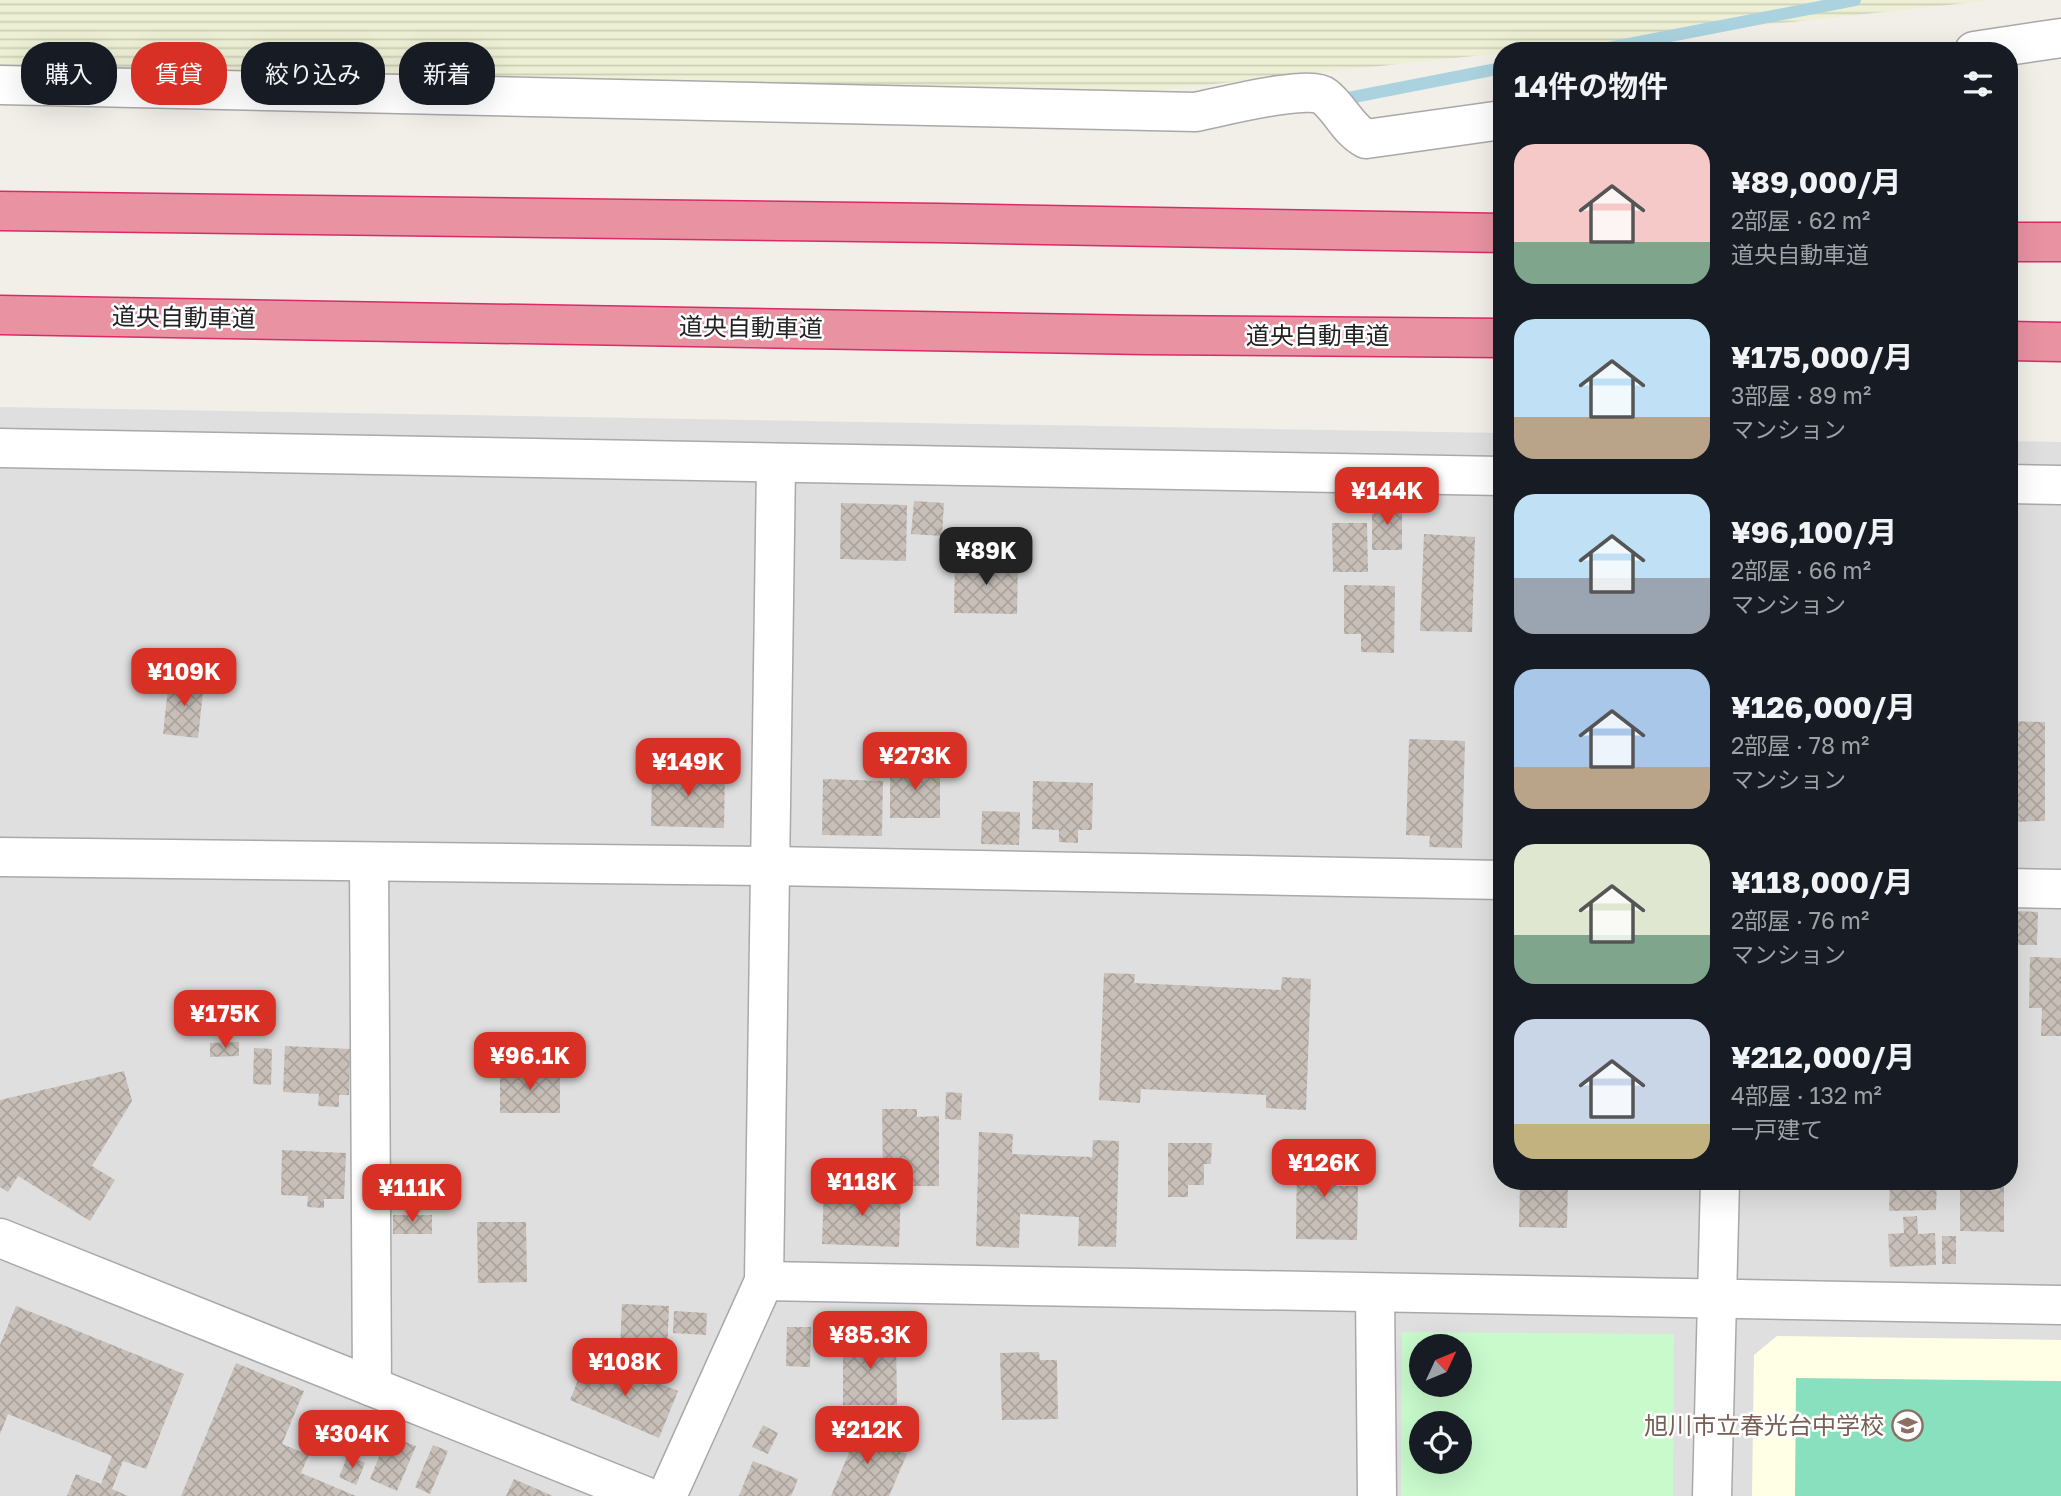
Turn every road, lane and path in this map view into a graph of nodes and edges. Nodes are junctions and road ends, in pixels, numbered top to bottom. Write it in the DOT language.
graph roads {
  1 [pos="2061,38"];
  2 [pos="2018,44"];
  3 [pos="0,85"];
  4 [pos="1493,121"];
  5 [pos="0,211"];
  6 [pos="1493,233"];
  7 [pos="2018,242"];
  8 [pos="2061,242"];
  9 [pos="0,315"];
  10 [pos="1493,338"];
  11 [pos="2018,341"];
  12 [pos="2061,342"];
  13 [pos="0,448"];
  14 [pos="776,464"];
  15 [pos="1493,476"];
  16 [pos="2018,484"];
  17 [pos="2061,485"];
  18 [pos="0,857"];
  19 [pos="369,862"];
  20 [pos="771,866"];
  21 [pos="1493,880"];
  22 [pos="2018,888"];
  23 [pos="2061,889"];
  24 [pos="1720,1190"];
  25 [pos="0,1238"];
  26 [pos="764,1281"];
  27 [pos="1375,1293"];
  28 [pos="1718,1300"];
  29 [pos="2061,1305"];
  30 [pos="372,1387"];
  31 [pos="645,1496"];
  32 [pos="667,1496"];
  33 [pos="1377,1496"];
  34 [pos="1712,1496"];
  1 -- 2 [label="street"];
  3 -- 4 [label="street"];
  5 -- 6 [label="highway"];
  7 -- 8 [label="highway"];
  9 -- 10 [label="highway, 道央自動車道"];
  11 -- 12 [label="highway"];
  13 -- 14 [label="street"];
  14 -- 15 [label="street"];
  14 -- 20 [label="street"];
  16 -- 17 [label="street"];
  18 -- 19 [label="street"];
  19 -- 20 [label="street"];
  19 -- 30 [label="street"];
  20 -- 21 [label="street"];
  20 -- 26 [label="street"];
  22 -- 23 [label="street"];
  24 -- 28 [label="street"];
  25 -- 30 [label="street"];
  26 -- 27 [label="street"];
  26 -- 32 [label="street"];
  27 -- 28 [label="street"];
  27 -- 33 [label="street"];
  28 -- 29 [label="street"];
  28 -- 34 [label="street"];
  30 -- 31 [label="street"];
}
